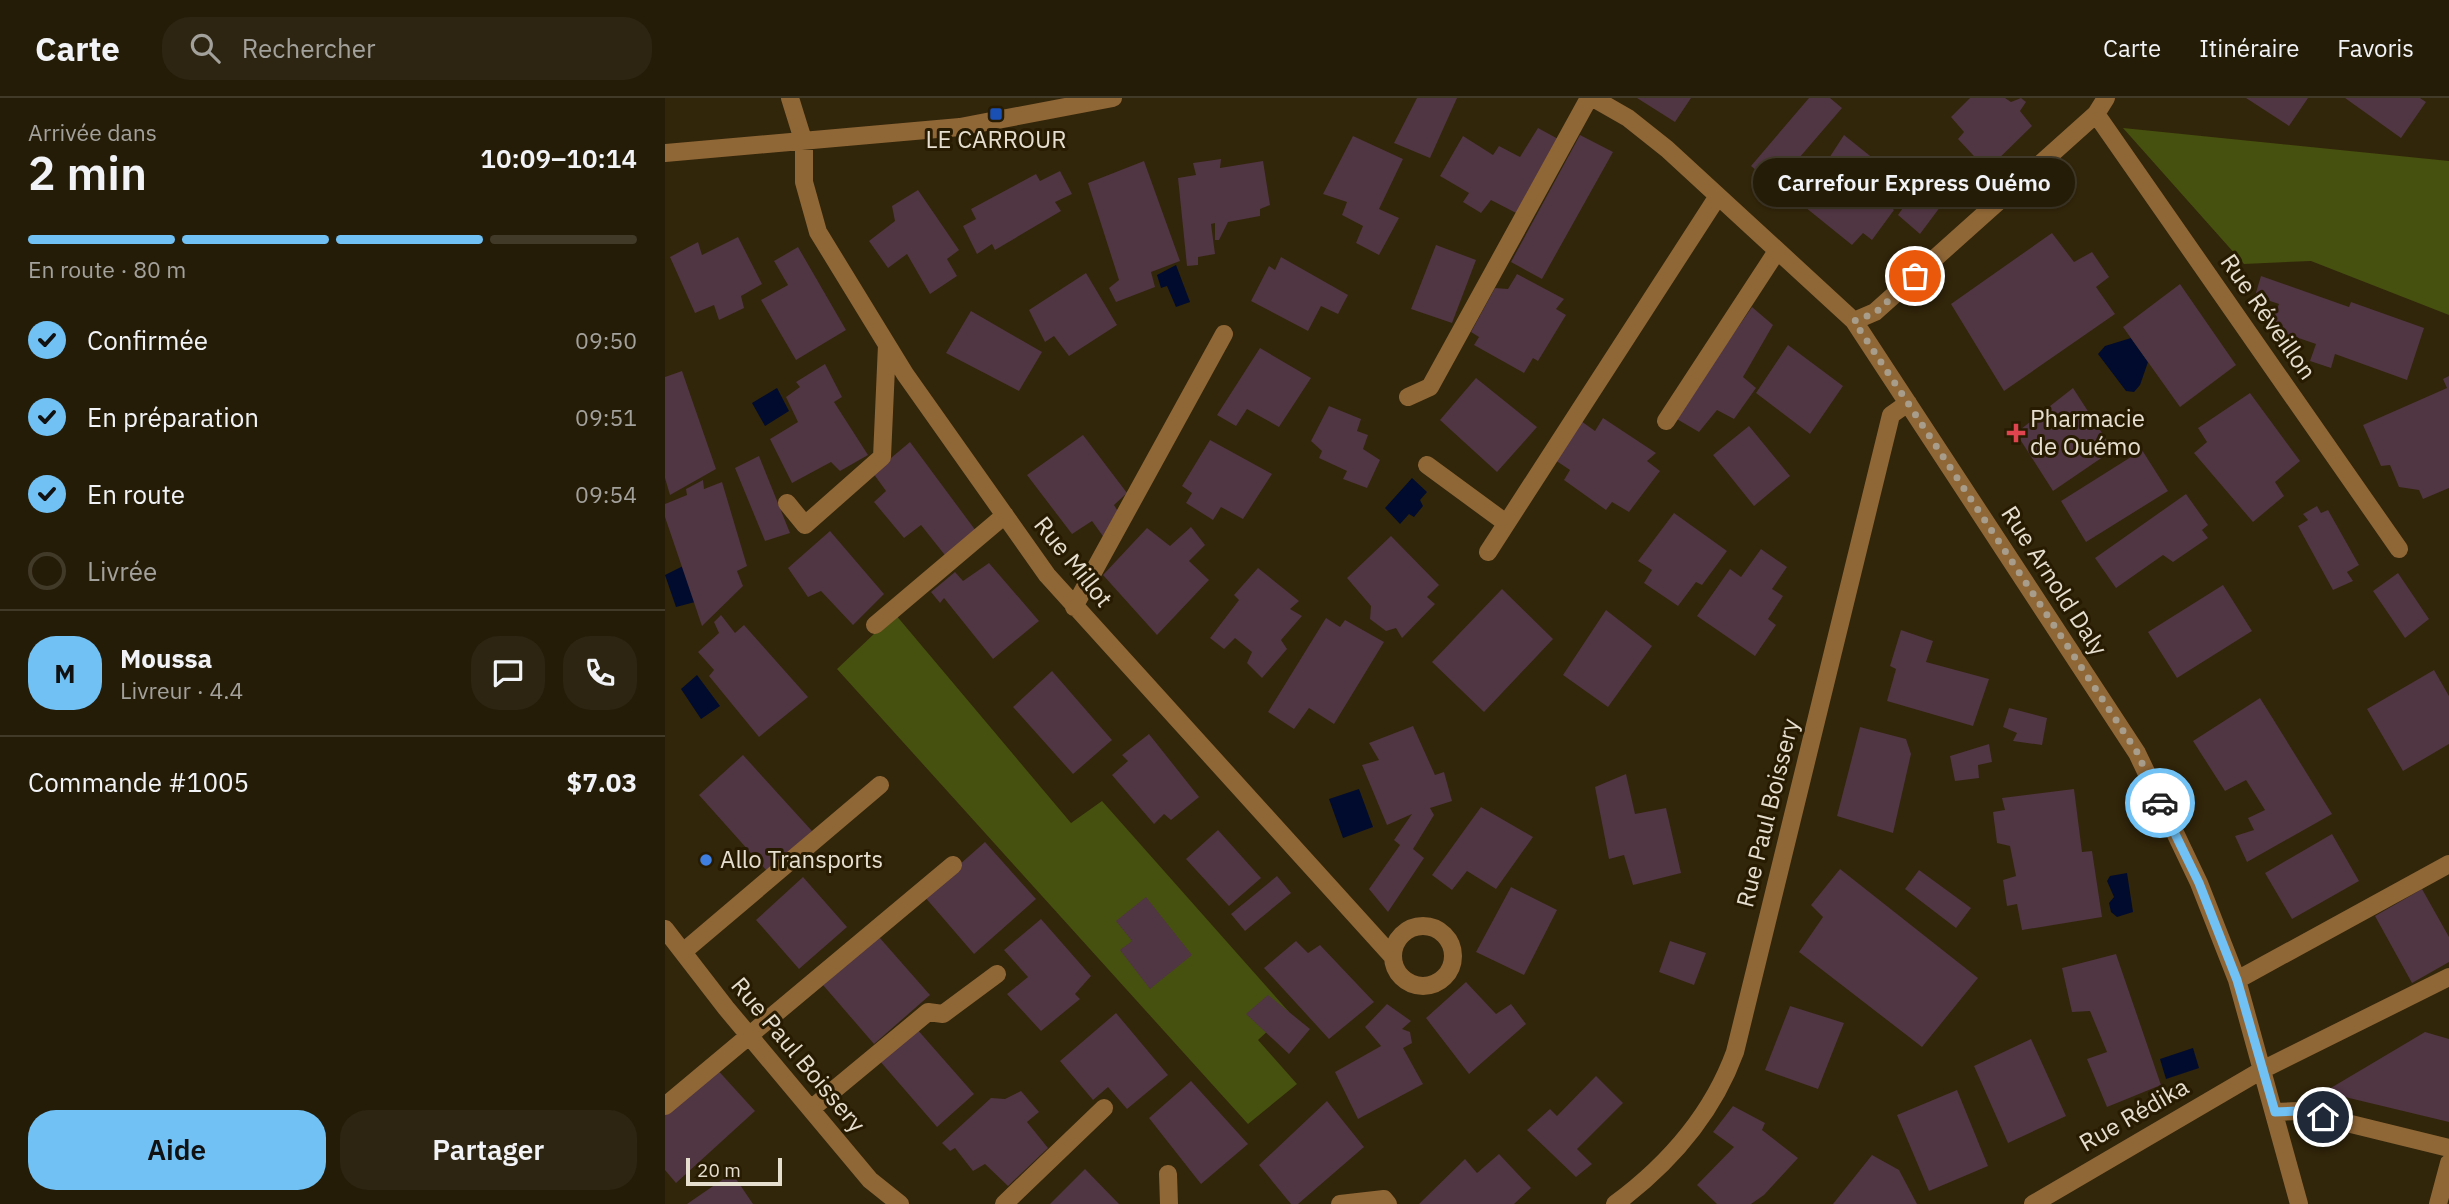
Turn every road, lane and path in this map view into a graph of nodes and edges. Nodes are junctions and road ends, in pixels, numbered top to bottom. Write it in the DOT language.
graph roads {
  1 [pos="790,98"];
  2 [pos="1113,98"];
  3 [pos="1591,98"];
  4 [pos="2106,98"];
  5 [pos="2096,114"];
  6 [pos="804,143"];
  7 [pos="665,153"];
  8 [pos="1718,196"];
  9 [pos="1777,251"];
  10 [pos="1854,321"];
  11 [pos="1224,334"];
  12 [pos="887,345"];
  13 [pos="1408,397"];
  14 [pos="1908,403"];
  15 [pos="1666,421"];
  16 [pos="1427,465"];
  17 [pos="787,503"];
  18 [pos="1005,515"];
  19 [pos="1506,523"];
  20 [pos="2399,549"];
  21 [pos="1488,552"];
  22 [pos="1074,607"];
  23 [pos="875,625"];
  24 [pos="880,785"];
  25 [pos="2449,863"];
  26 [pos="953,865"];
  27 [pos="665,929"];
  28 [pos="683,952"];
  29 [pos="1393,957"];
  30 [pos="997,974"];
  31 [pos="2449,977"];
  32 [pos="2237,980"];
  33 [pos="749,1035"];
  34 [pos="2262,1070"];
  35 [pos="665,1105"];
  36 [pos="1104,1108"];
  37 [pos="811,1110"];
  38 [pos="2275,1112"];
  39 [pos="2449,1148"];
  40 [pos="2449,1163"];
  41 [pos="1168,1174"];
  42 [pos="2301,1200"];
  43 [pos="900,1204"];
  44 [pos="1004,1204"];
  45 [pos="1169,1204"];
  46 [pos="1340,1204"];
  47 [pos="1388,1204"];
  48 [pos="1615,1204"];
  49 [pos="2033,1204"];
  50 [pos="2438,1204"];
  1 -- 6 [label="street, Rue Millot"];
  2 -- 6 [label="street"];
  3 -- 8 [label="street, Rue Arnold Daly"];
  3 -- 13 [label="street"];
  4 -- 5 [label="street"];
  5 -- 10 [label="street"];
  5 -- 20 [label="street, Rue Réveillon"];
  6 -- 7 [label="street"];
  6 -- 12 [label="street, Rue Millot"];
  8 -- 9 [label="street, Rue Arnold Daly"];
  8 -- 19 [label="street"];
  9 -- 10 [label="street, Rue Arnold Daly"];
  9 -- 15 [label="street"];
  10 -- 14 [label="street, Rue Arnold Daly"];
  11 -- 22 [label="street"];
  12 -- 17 [label="street"];
  12 -- 18 [label="street, Rue Millot"];
  14 -- 32 [label="street, Rue Arnold Daly"];
  14 -- 48 [label="street, Rue Paul Boissery"];
  16 -- 19 [label="street"];
  18 -- 22 [label="street, Rue Millot"];
  18 -- 23 [label="street"];
  19 -- 21 [label="street"];
  22 -- 29 [label="street, Rue Millot"];
  24 -- 28 [label="street"];
  25 -- 32 [label="street"];
  26 -- 33 [label="street"];
  27 -- 28 [label="street, Rue Paul Boissery"];
  28 -- 33 [label="street, Rue Paul Boissery"];
  30 -- 37 [label="street"];
  31 -- 34 [label="street, Rue Rédika"];
  32 -- 34 [label="street, Rue Arnold Daly"];
  33 -- 35 [label="street"];
  33 -- 37 [label="street, Rue Paul Boissery"];
  34 -- 38 [label="street, Rue Arnold Daly"];
  34 -- 49 [label="street, Rue Rédika"];
  36 -- 44 [label="street"];
  37 -- 43 [label="street, Rue Paul Boissery"];
  38 -- 39 [label="street"];
  38 -- 42 [label="street, Rue Arnold Daly"];
  40 -- 50 [label="street"];
  41 -- 45 [label="street"];
  46 -- 47 [label="street"];
}
